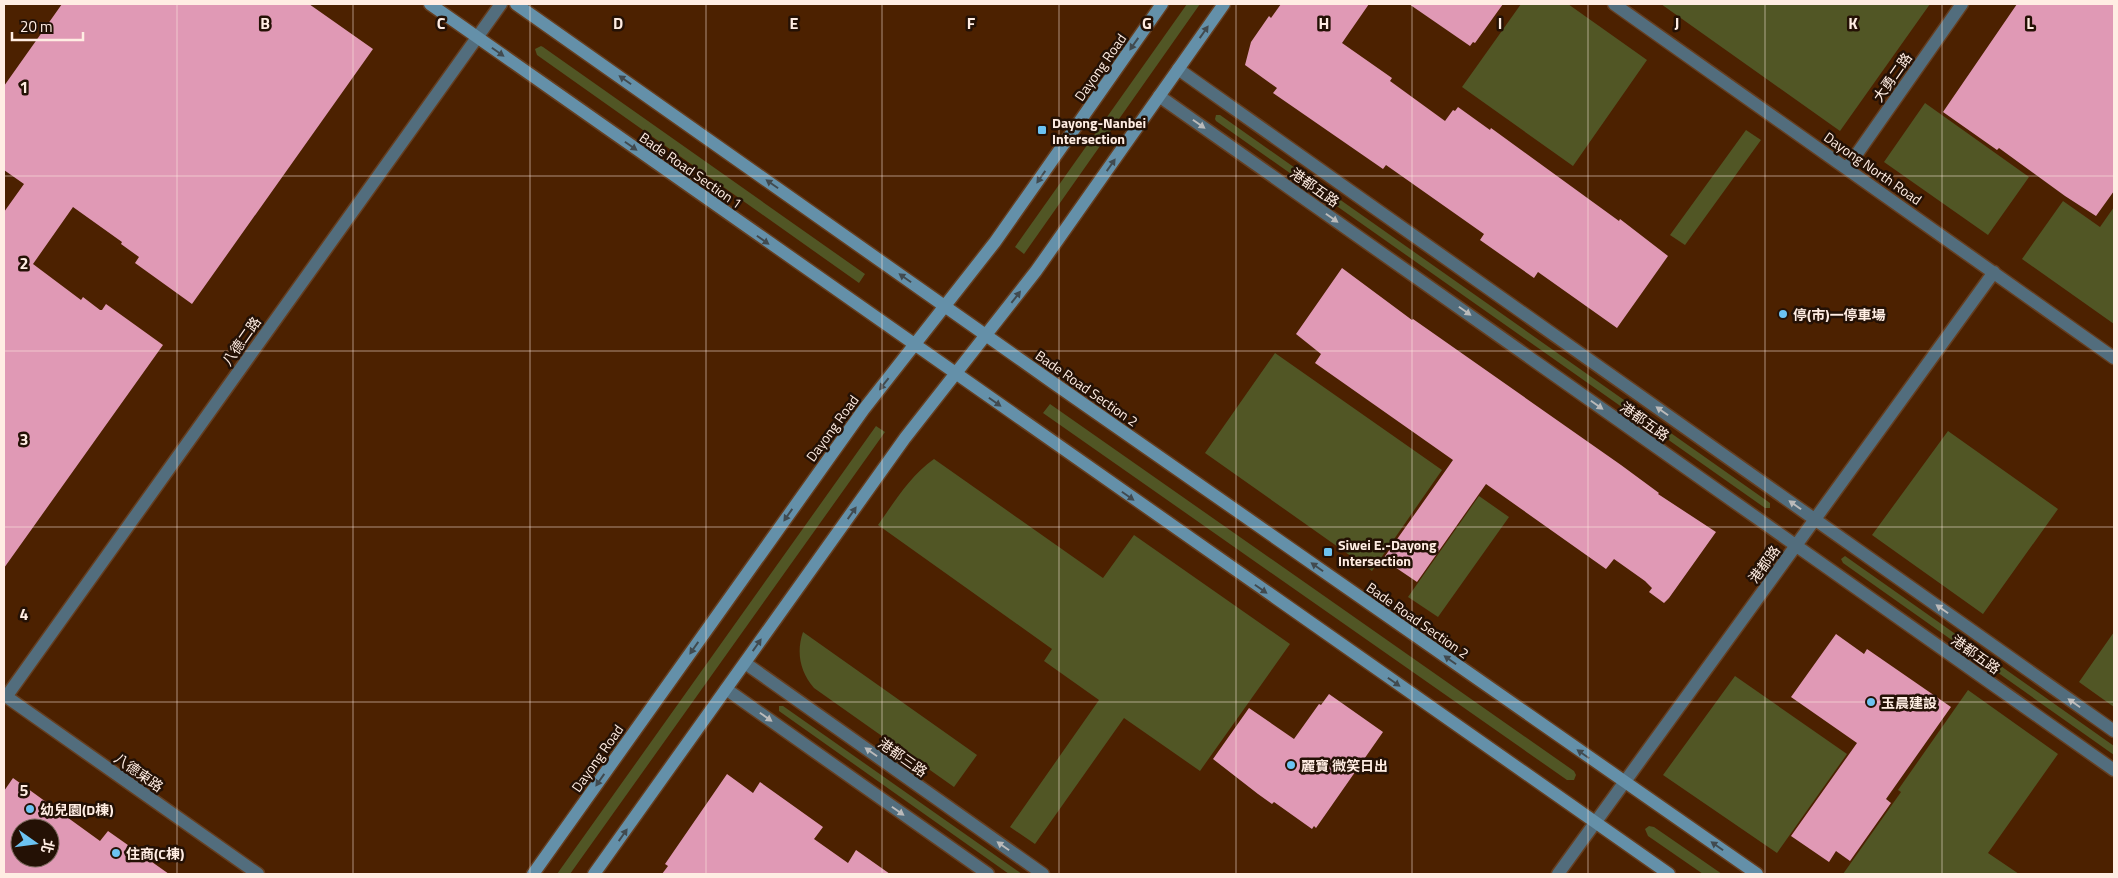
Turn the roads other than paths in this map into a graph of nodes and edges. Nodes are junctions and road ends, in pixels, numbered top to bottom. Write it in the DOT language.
graph roads {
  1 [pos="430,4"];
  2 [pos="501,4"];
  3 [pos="516,4"];
  4 [pos="1162,4"];
  5 [pos="1224,4"];
  6 [pos="1614,4"];
  7 [pos="1962,4"];
  8 [pos="477,37"];
  9 [pos="1178,69"];
  10 [pos="1159,96"];
  11 [pos="1847,168"];
  12 [pos="1994,272"];
  13 [pos="944,306"];
  14 [pos="986,335"];
  15 [pos="914,346"];
  16 [pos="2114,358"];
  17 [pos="955,374"];
  18 [pos="1815,519"];
  19 [pos="1796,545"];
  20 [pos="745,663"];
  21 [pos="726,689"];
  22 [pos="5,696"];
  23 [pos="2114,731"];
  24 [pos="2114,770"];
  25 [pos="1624,782"];
  26 [pos="1595,823"];
  27 [pos="258,874"];
  28 [pos="533,874"];
  29 [pos="594,874"];
  30 [pos="988,874"];
  31 [pos="1043,874"];
  32 [pos="1558,874"];
  33 [pos="1669,874"];
  34 [pos="1757,874"];
  1 -- 8 [label="street, Bade Road Section 1"];
  2 -- 8 [label="street, 八德二路"];
  13 -- 3 [label="street, one-way"];
  4 -- 13 [label="street, Dayong Road, one-way"];
  9 -- 5 [label="street, one-way"];
  6 -- 11 [label="street, Dayong North Road"];
  7 -- 11 [label="street, 大勇二路"];
  8 -- 15 [label="street, Bade Road Section 1, one-way"];
  8 -- 22 [label="street, 八德二路"];
  9 -- 10 [label="street"];
  18 -- 9 [label="street, 港都五路, one-way"];
  14 -- 10 [label="street, one-way"];
  10 -- 19 [label="street, 港都五路, one-way"];
  11 -- 12 [label="street, Dayong North Road"];
  12 -- 16 [label="street, Dayong North Road"];
  12 -- 18 [label="street, 港都路"];
  13 -- 14 [label="street, Bade Road Section 2"];
  13 -- 15 [label="street, Dayong Road"];
  14 -- 17 [label="street"];
  25 -- 14 [label="street, Bade Road Section 2, one-way"];
  15 -- 17 [label="street, Bade Road Section 1"];
  15 -- 28 [label="street, Dayong Road, one-way"];
  20 -- 17 [label="street, one-way"];
  17 -- 26 [label="street, one-way"];
  18 -- 19 [label="street, 港都路"];
  23 -- 18 [label="street, 港都五路, one-way"];
  19 -- 24 [label="street, 港都五路"];
  19 -- 25 [label="street, 港都路"];
  20 -- 21 [label="street"];
  31 -- 20 [label="street, 港都三路, one-way"];
  29 -- 21 [label="street, one-way"];
  21 -- 30 [label="street, one-way"];
  22 -- 27 [label="street, 八德東路"];
  25 -- 26 [label="street, 港都路"];
  34 -- 25 [label="street, Bade Road Section 2, one-way"];
  26 -- 32 [label="street, 港都路"];
  26 -- 33 [label="street"];
}
